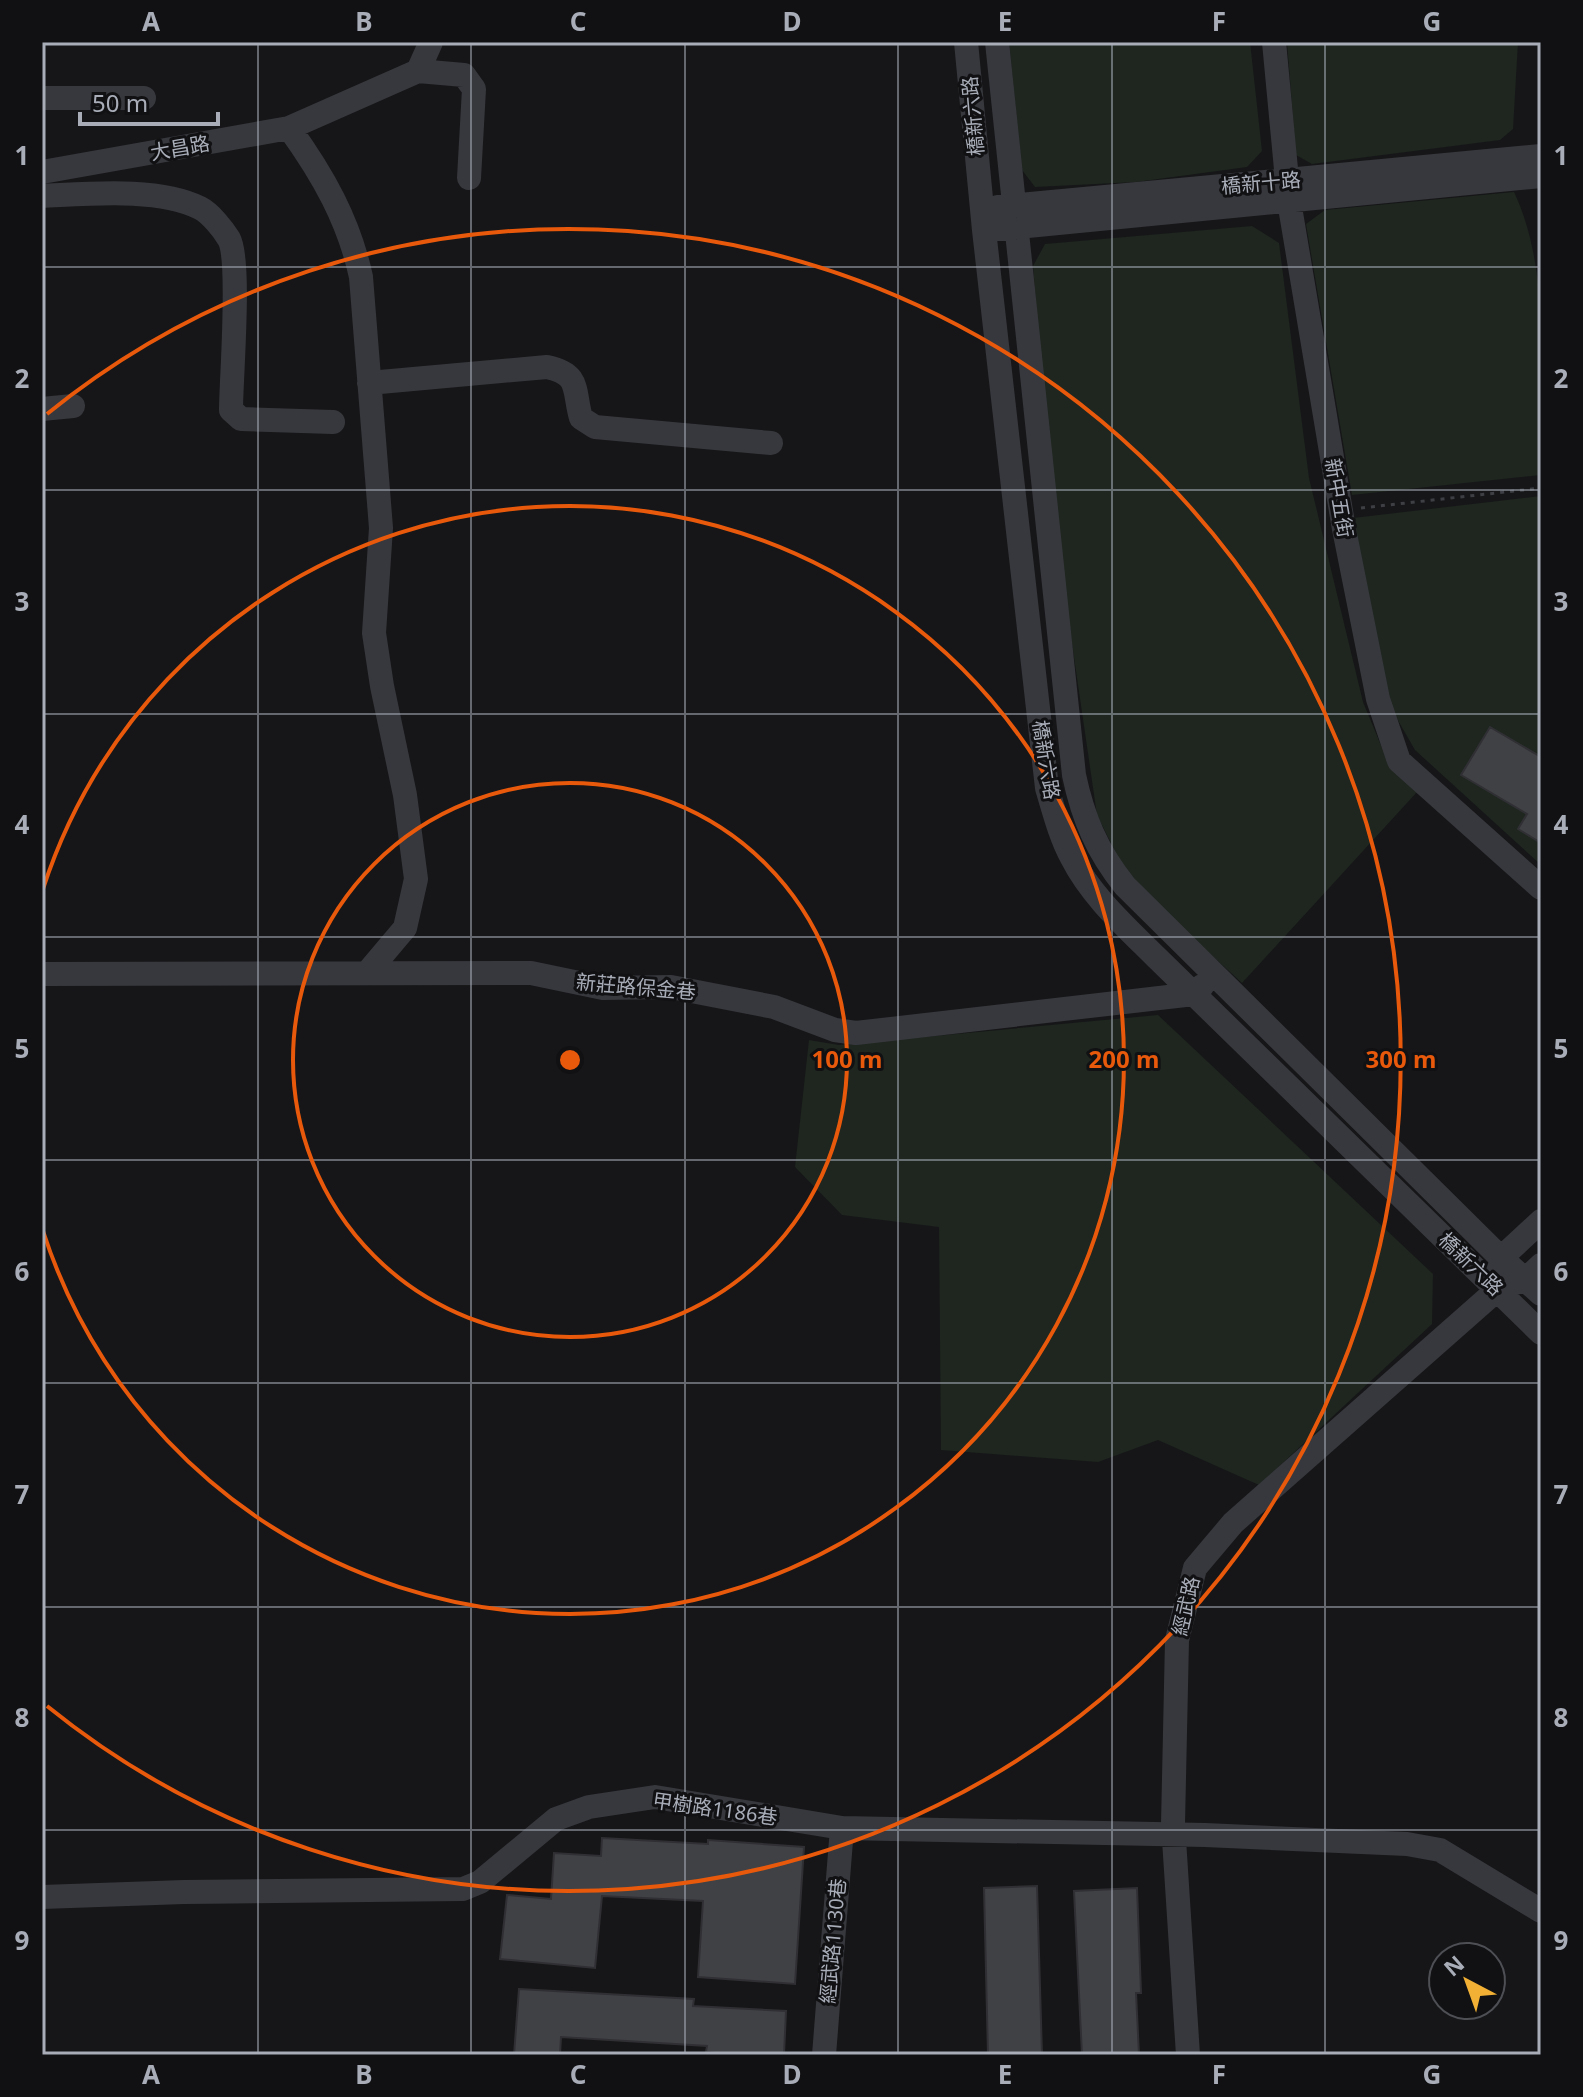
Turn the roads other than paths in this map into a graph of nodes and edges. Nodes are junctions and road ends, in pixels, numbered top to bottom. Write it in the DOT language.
graph roads {
  1 [pos="431,42"];
  2 [pos="966,42"];
  3 [pos="997,42"];
  4 [pos="1274,42"];
  5 [pos="418,71"];
  6 [pos="42,98"];
  7 [pos="144,98"];
  8 [pos="289,128"];
  9 [pos="1541,156"];
  10 [pos="42,172"];
  11 [pos="1541,176"];
  12 [pos="469,178"];
  13 [pos="1287,191"];
  14 [pos="42,196"];
  15 [pos="1013,216"];
  16 [pos="983,219"];
  17 [pos="369,383"];
  18 [pos="73,406"];
  19 [pos="42,409"];
  20 [pos="333,422"];
  21 [pos="771,443"];
  22 [pos="1541,888"];
  23 [pos="367,973"];
  24 [pos="1213,973"];
  25 [pos="42,974"];
  26 [pos="1194,994"];
  27 [pos="1541,1221"];
  28 [pos="1501,1258"];
  29 [pos="1536,1280"];
  30 [pos="1497,1290"];
  31 [pos="1541,1333"];
  32 [pos="842,1828"];
  33 [pos="1174,1836"];
  34 [pos="42,1897"];
  35 [pos="1541,1911"];
  36 [pos="824,2055"];
  37 [pos="1188,2055"];
  1 -- 5 [label="street"];
  2 -- 16 [label="street, 橋新六路"];
  3 -- 15 [label="street, 橋新六路"];
  4 -- 13 [label="street, 新中五街"];
  5 -- 8 [label="street, 大昌路"];
  5 -- 12 [label="street"];
  6 -- 7 [label="street"];
  8 -- 10 [label="street, 大昌路"];
  8 -- 17 [label="street"];
  9 -- 13 [label="street, 橋新十路"];
  11 -- 13 [label="street, 橋新十路"];
  13 -- 15 [label="street, 橋新十路"];
  13 -- 22 [label="street, 新中五街"];
  14 -- 20 [label="street"];
  15 -- 16 [label="street, 橋新十路"];
  15 -- 24 [label="street, 橋新六路"];
  16 -- 26 [label="street, 橋新六路"];
  17 -- 21 [label="street"];
  17 -- 23 [label="street"];
  18 -- 19 [label="street"];
  23 -- 25 [label="street, 新莊路保金巷"];
  23 -- 26 [label="street, 新莊路保金巷"];
  24 -- 26 [label="street"];
  24 -- 28 [label="street, 橋新六路"];
  26 -- 30 [label="street, 橋新六路"];
  27 -- 28 [label="street"];
  28 -- 29 [label="street, 橋新六路"];
  28 -- 30 [label="street"];
  29 -- 30 [label="street, 經武路"];
  30 -- 31 [label="street, 橋新六路"];
  30 -- 33 [label="street, 經武路"];
  32 -- 33 [label="street, 甲樹路1186巷"];
  32 -- 34 [label="street, 甲樹路1186巷"];
  32 -- 36 [label="street, 經武路1130巷"];
  33 -- 35 [label="street, 甲樹路1186巷"];
  33 -- 37 [label="street, 經武路"];
}
